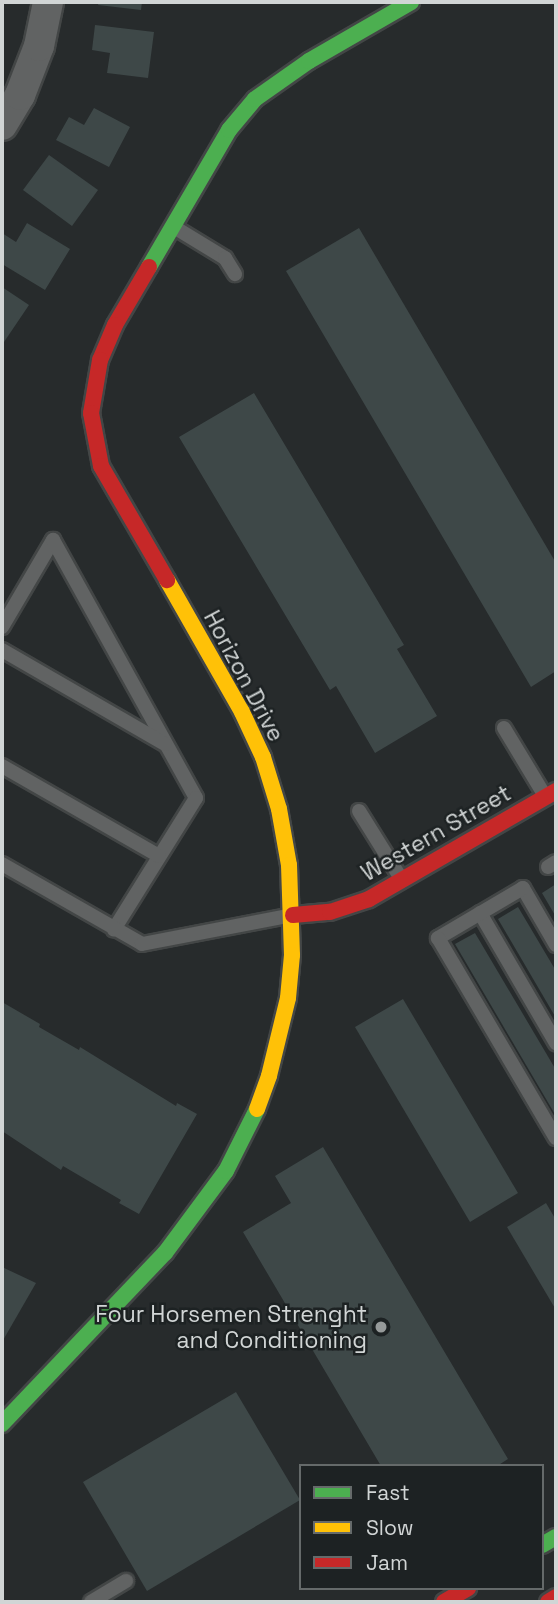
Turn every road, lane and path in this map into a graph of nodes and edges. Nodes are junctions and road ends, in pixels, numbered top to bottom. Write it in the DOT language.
graph roads {
  1 [pos="48,2"];
  2 [pos="411,2"];
  3 [pos="2,125"];
  4 [pos="172,226"];
  5 [pos="235,274"];
  6 [pos="2,627"];
  7 [pos="2,650"];
  8 [pos="504,728"];
  9 [pos="166,745"];
  10 [pos="2,766"];
  11 [pos="551,794"];
  12 [pos="359,811"];
  13 [pos="159,856"];
  14 [pos="2,864"];
  15 [pos="402,881"];
  16 [pos="480,914"];
  17 [pos="293,915"];
  18 [pos="114,929"];
  19 [pos="556,945"];
  20 [pos="556,1043"];
  21 [pos="556,1139"];
  22 [pos="2,1424"];
  23 [pos="126,1581"];
  24 [pos="465,1590"];
  25 [pos="556,1597"];
  26 [pos="91,1602"];
  27 [pos="444,1602"];
  28 [pos="548,1602"];
  1 -- 3 [label="street"];
  2 -- 4 [label="street, Horizon Drive"];
  4 -- 5 [label="lane"];
  4 -- 17 [label="street, Horizon Drive"];
  6 -- 9 [label="lane"];
  7 -- 9 [label="lane"];
  8 -- 11 [label="lane"];
  9 -- 13 [label="lane"];
  10 -- 13 [label="lane"];
  11 -- 15 [label="street, Western Street"];
  12 -- 15 [label="lane"];
  13 -- 18 [label="lane"];
  14 -- 18 [label="lane"];
  15 -- 17 [label="street, Western Street"];
  16 -- 19 [label="lane"];
  16 -- 20 [label="lane"];
  16 -- 21 [label="lane"];
  17 -- 18 [label="lane"];
  17 -- 22 [label="street, Horizon Drive"];
  23 -- 26 [label="lane"];
  24 -- 27 [label="street"];
  25 -- 28 [label="street"];
}
